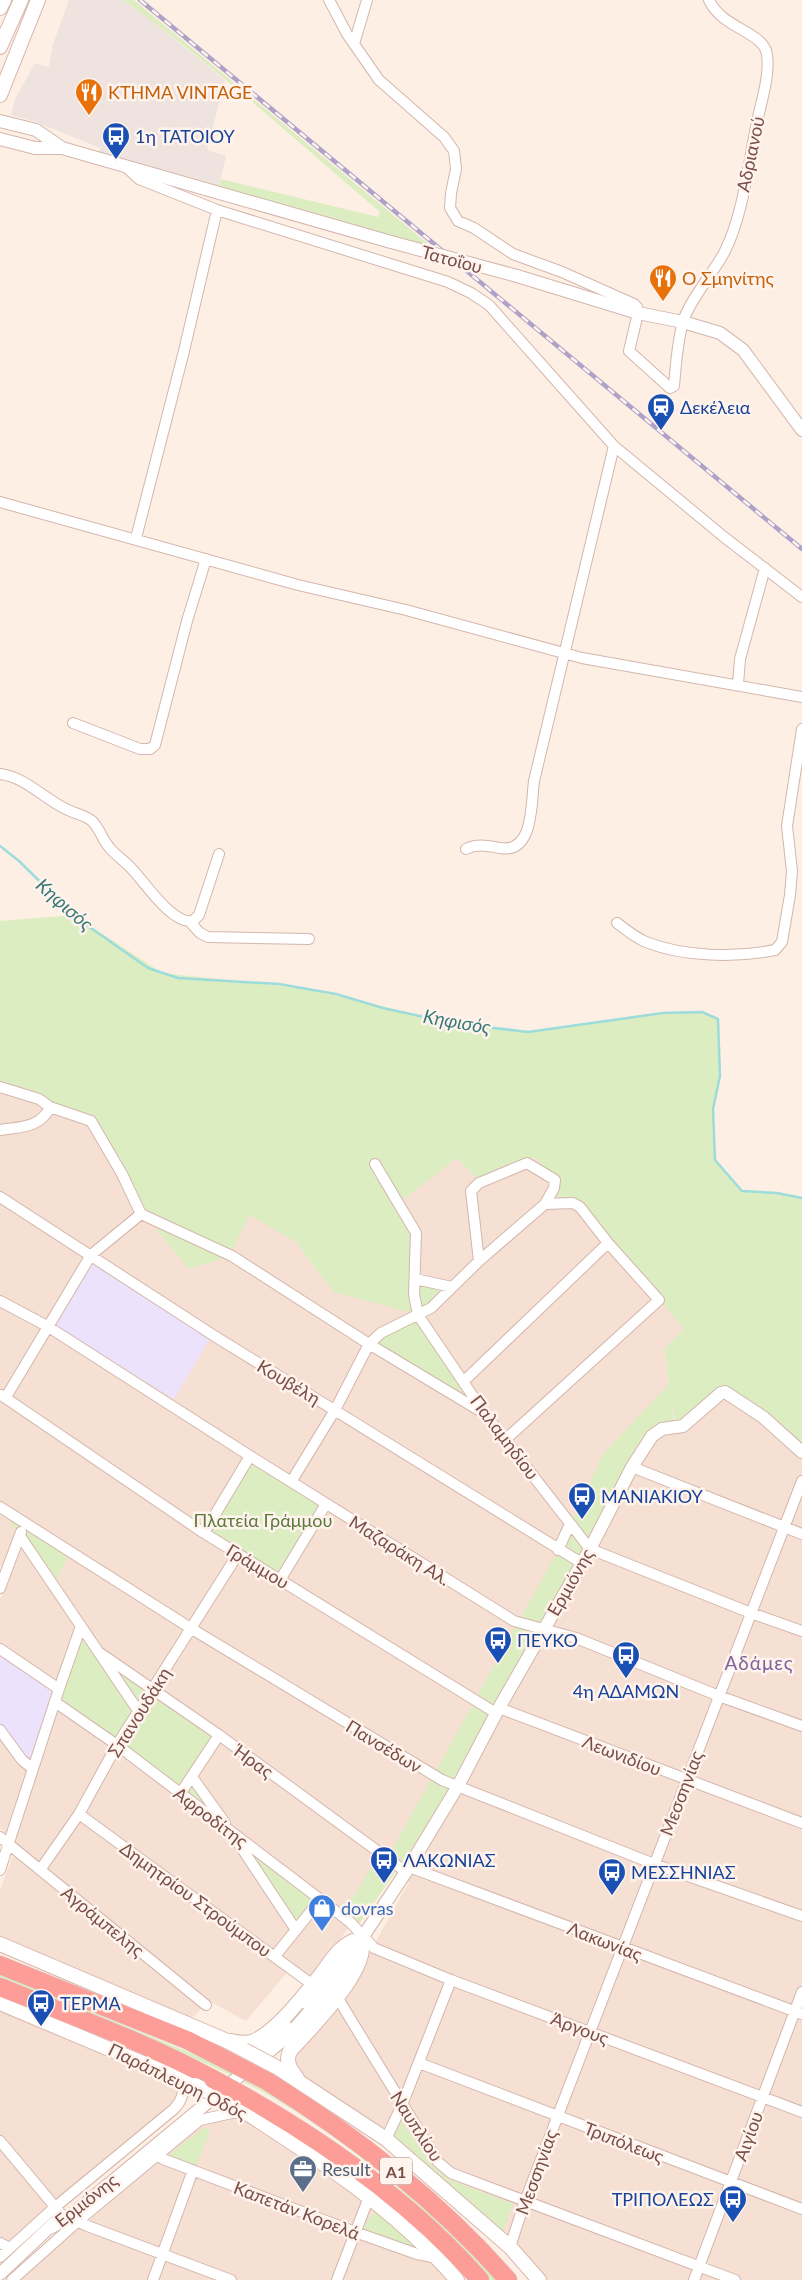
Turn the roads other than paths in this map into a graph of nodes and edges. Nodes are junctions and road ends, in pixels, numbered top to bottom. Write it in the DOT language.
graph roads {
  1 [pos="4,0"];
  2 [pos="21,0"];
  3 [pos="38,0"];
  4 [pos="329,0"];
  5 [pos="367,0"];
  6 [pos="709,0"];
  7 [pos="0,8"];
  8 [pos="354,44"];
  9 [pos="0,47"];
  10 [pos="0,95"];
  11 [pos="0,121"];
  12 [pos="0,140"];
  13 [pos="62,148"];
  14 [pos="126,167"];
  15 [pos="217,210"];
  16 [pos="638,313"];
  17 [pos="683,322"];
  18 [pos="802,430"];
  19 [pos="614,446"];
  20 [pos="0,502"];
  21 [pos="136,538"];
  22 [pos="206,558"];
  23 [pos="765,568"];
  24 [pos="802,597"];
  25 [pos="565,653"];
  26 [pos="738,684"];
  27 [pos="802,697"];
  28 [pos="73,723"];
  29 [pos="802,729"];
  30 [pos="0,774"];
  31 [pos="466,849"];
  32 [pos="219,854"];
  33 [pos="190,922"];
  34 [pos="617,923"];
  35 [pos="309,939"];
  36 [pos="0,1087"];
  37 [pos="50,1107"];
  38 [pos="0,1130"];
  39 [pos="375,1164"];
  40 [pos="0,1197"];
  41 [pos="545,1204"];
  42 [pos="141,1214"];
  43 [pos="608,1243"];
  44 [pos="91,1255"];
  45 [pos="479,1261"];
  46 [pos="415,1279"];
  47 [pos="452,1287"];
  48 [pos="0,1301"];
  49 [pos="418,1315"];
  50 [pos="47,1326"];
  51 [pos="369,1344"];
  52 [pos="464,1381"];
  53 [pos="3,1396"];
  54 [pos="335,1410"];
  55 [pos="484,1414"];
  56 [pos="506,1439"];
  57 [pos="802,1452"];
  58 [pos="250,1456"];
  59 [pos="632,1468"];
  60 [pos="802,1481"];
  61 [pos="291,1482"];
  62 [pos="326,1504"];
  63 [pos="0,1507"];
  64 [pos="25,1522"];
  65 [pos="570,1524"];
  66 [pos="784,1527"];
  67 [pos="204,1533"];
  68 [pos="802,1534"];
  69 [pos="20,1536"];
  70 [pos="590,1549"];
  71 [pos="558,1550"];
  72 [pos="238,1554"];
  73 [pos="580,1562"];
  74 [pos="280,1580"];
  75 [pos="0,1588"];
  76 [pos="751,1613"];
  77 [pos="82,1626"];
  78 [pos="192,1629"];
  79 [pos="543,1631"];
  80 [pos="802,1631"];
  81 [pos="0,1649"];
  82 [pos="100,1653"];
  83 [pos="59,1689"];
  84 [pos="152,1691"];
  85 [pos="719,1696"];
  86 [pos="55,1702"];
  87 [pos="497,1711"];
  88 [pos="139,1712"];
  89 [pos="802,1726"];
  90 [pos="0,1730"];
  91 [pos="219,1735"];
  92 [pos="117,1745"];
  93 [pos="33,1769"];
  94 [pos="192,1777"];
  95 [pos="687,1779"];
  96 [pos="458,1786"];
  97 [pos="180,1794"];
  98 [pos="79,1814"];
  99 [pos="802,1823"];
  100 [pos="230,1831"];
  101 [pos="0,1837"];
  102 [pos="9,1846"];
  103 [pos="654,1864"];
  104 [pos="0,1870"];
  105 [pos="40,1870"];
  106 [pos="407,1870"];
  107 [pos="320,1900"];
  108 [pos="802,1916"];
  109 [pos="296,1930"];
  110 [pos="360,1940"];
  111 [pos="0,1944"];
  112 [pos="622,1948"];
  113 [pos="276,1956"];
  114 [pos="0,1965"];
  115 [pos="451,1980"];
  116 [pos="313,1985"];
  117 [pos="0,1987"];
  118 [pos="802,1992"];
  119 [pos="337,1997"];
  120 [pos="0,2003"];
  121 [pos="206,2005"];
  122 [pos="798,2013"];
  123 [pos="590,2031"];
  124 [pos="225,2040"];
  125 [pos="419,2063"];
  126 [pos="272,2075"];
  127 [pos="297,2079"];
  128 [pos="190,2083"];
  129 [pos="763,2096"];
  130 [pos="241,2104"];
  131 [pos="402,2104"];
  132 [pos="802,2112"];
  133 [pos="557,2116"];
  134 [pos="386,2139"];
  135 [pos="0,2141"];
  136 [pos="159,2155"];
  137 [pos="193,2170"];
  138 [pos="732,2182"];
  139 [pos="369,2197"];
  140 [pos="525,2200"];
  141 [pos="802,2209"];
  142 [pos="65,2215"];
  143 [pos="355,2232"];
  144 [pos="0,2242"];
  145 [pos="510,2247"];
  146 [pos="10,2248"];
  147 [pos="163,2255"];
  148 [pos="0,2257"];
  149 [pos="438,2258"];
  150 [pos="699,2267"];
  151 [pos="0,2274"];
  152 [pos="12,2280"];
  153 [pos="153,2280"];
  154 [pos="230,2280"];
  155 [pos="337,2280"];
  156 [pos="457,2280"];
  157 [pos="480,2280"];
  158 [pos="508,2280"];
  159 [pos="539,2280"];
  160 [pos="694,2280"];
  161 [pos="735,2280"];
  1 -- 7 [label="main road"];
  2 -- 9 [label="main road"];
  3 -- 10 [label="main road"];
  4 -- 8 [label="street"];
  5 -- 8 [label="street"];
  6 -- 17 [label="street, Αδριανού"];
  8 -- 16 [label="street"];
  11 -- 13 [label="street, Τατοΐου"];
  12 -- 13 [label="street, Τατοΐου"];
  13 -- 14 [label="street, Τατοΐου"];
  14 -- 15 [label="street"];
  14 -- 16 [label="street, Τατοΐου, bridge"];
  15 -- 19 [label="street"];
  15 -- 21 [label="street"];
  16 -- 17 [label="street, Τατοΐου"];
  16 -- 17 [label="street, Αδριανού"];
  17 -- 18 [label="street, Τατοΐου"];
  19 -- 23 [label="street"];
  19 -- 25 [label="street"];
  20 -- 21 [label="street"];
  21 -- 22 [label="street"];
  22 -- 25 [label="street"];
  22 -- 28 [label="street"];
  23 -- 24 [label="street"];
  23 -- 26 [label="street"];
  25 -- 26 [label="street"];
  25 -- 31 [label="street"];
  26 -- 27 [label="street"];
  29 -- 34 [label="street"];
  30 -- 33 [label="street"];
  32 -- 33 [label="street"];
  33 -- 35 [label="street"];
  36 -- 37 [label="street"];
  37 -- 38 [label="street"];
  37 -- 42 [label="street"];
  39 -- 46 [label="street"];
  40 -- 44 [label="street, Κουβέλη"];
  41 -- 43 [label="street"];
  41 -- 45 [label="street"];
  41 -- 45 [label="street"];
  42 -- 44 [label="street"];
  42 -- 51 [label="street"];
  43 -- 52 [label="street"];
  43 -- 56 [label="street"];
  44 -- 50 [label="street"];
  44 -- 54 [label="street, Κουβέλη"];
  45 -- 47 [label="street"];
  46 -- 47 [label="street"];
  46 -- 49 [label="street"];
  47 -- 49 [label="street"];
  48 -- 50 [label="street, Μαζαράκη Αλ."];
  49 -- 51 [label="street"];
  49 -- 52 [label="street, Παλαμηδίου"];
  50 -- 53 [label="street"];
  50 -- 58 [label="street, Μαζαράκη Αλ."];
  51 -- 54 [label="street"];
  51 -- 55 [label="street"];
  52 -- 55 [label="street, Παλαμηδίου"];
  53 -- 67 [label="street, Γράμμου"];
  54 -- 61 [label="street"];
  54 -- 71 [label="street, Κουβέλη"];
  55 -- 56 [label="street, Παλαμηδίου"];
  56 -- 65 [label="street, Παλαμηδίου"];
  57 -- 59 [label="street, Ερμιόνης"];
  58 -- 61 [label="street, Μαζαράκη Αλ."];
  58 -- 67 [label="street"];
  59 -- 66 [label="street"];
  59 -- 70 [label="street, Ερμιόνης"];
  60 -- 66 [label="street, Μεσσηνίας"];
  61 -- 62 [label="street, Μαζαράκη Αλ."];
  62 -- 74 [label="street"];
  62 -- 79 [label="street, Μαζαράκη Αλ."];
  63 -- 64 [label="street, Πανσέδων"];
  64 -- 69 [label="street"];
  64 -- 78 [label="street, Πανσέδων"];
  65 -- 70 [label="street, Παλαμηδίου"];
  65 -- 71 [label="street"];
  66 -- 68 [label="street"];
  66 -- 76 [label="street, Μεσσηνίας"];
  67 -- 72 [label="street, Γράμμου"];
  69 -- 75 [label="street"];
  69 -- 77 [label="street, Ήρας"];
  70 -- 73 [label="street, Ερμιόνης"];
  70 -- 76 [label="street, Παλαμηδίου"];
  71 -- 73 [label="street, Κουβέλη"];
  72 -- 74 [label="street, Γράμμου"];
  72 -- 78 [label="street, Σπανουδάκη"];
  73 -- 79 [label="street, Ερμιόνης"];
  74 -- 87 [label="street, Γράμμου"];
  76 -- 80 [label="street, Παλαμηδίου"];
  76 -- 85 [label="street, Μεσσηνίας"];
  77 -- 82 [label="street, Ήρας"];
  77 -- 83 [label="street"];
  78 -- 84 [label="street, Σπανουδάκη"];
  78 -- 96 [label="street, Πανσέδων"];
  79 -- 85 [label="street, Μαζαράκη Αλ."];
  79 -- 87 [label="street, Ερμιόνης"];
  81 -- 83 [label="street"];
  82 -- 84 [label="street, Ήρας"];
  82 -- 88 [label="street, Ήρας"];
  83 -- 86 [label="street"];
  84 -- 88 [label="street, Σπανουδάκη"];
  84 -- 91 [label="street, Ήρας"];
  85 -- 89 [label="street, Μαζαράκη Αλ."];
  85 -- 95 [label="street, Μεσσηνίας"];
  86 -- 92 [label="street, Αφροδίτης"];
  86 -- 93 [label="street"];
  87 -- 95 [label="street, Λεωνιδίου"];
  87 -- 96 [label="street, Ερμιόνης"];
  88 -- 92 [label="street, Σπανουδάκη"];
  90 -- 93 [label="street"];
  91 -- 94 [label="street"];
  91 -- 106 [label="street, Ήρας"];
  92 -- 97 [label="street, Αφροδίτης"];
  92 -- 98 [label="street, Σπανουδάκη"];
  93 -- 102 [label="street"];
  94 -- 97 [label="street"];
  94 -- 100 [label="street"];
  95 -- 99 [label="street, Λεωνιδίου"];
  95 -- 103 [label="street, Μεσσηνίας"];
  96 -- 103 [label="street, Πανσέδων"];
  96 -- 106 [label="street, Ερμιόνης"];
  97 -- 100 [label="street, Αφροδίτης"];
  98 -- 105 [label="street, Σπανουδάκη"];
  98 -- 113 [label="street, Δημητρίου Στρούμπου"];
  100 -- 107 [label="street, Αφροδίτης"];
  100 -- 109 [label="street"];
  101 -- 102 [label="street, Αγράμπελης"];
  102 -- 104 [label="street"];
  102 -- 105 [label="street, Αγράμπελης"];
  103 -- 108 [label="street, Πανσέδων"];
  103 -- 112 [label="street, Μεσσηνίας"];
  105 -- 121 [label="street, Αγράμπελης"];
  106 -- 110 [label="street, Ερμιόνης"];
  106 -- 112 [label="street, Λακωνίας"];
  107 -- 109 [label="street"];
  107 -- 110 [label="street, Αφροδίτης"];
  109 -- 113 [label="street"];
  110 -- 115 [label="street, Άργους"];
  110 -- 116 [label="main road"];
  110 -- 119 [label="main road"];
  110 -- 142 [label="street, Ερμιόνης"];
  111 -- 124 [label="main road"];
  112 -- 122 [label="street, Λακωνίας"];
  112 -- 123 [label="street, Μεσσηνίας"];
  113 -- 116 [label="street, Δημητρίου Στρούμπου"];
  114 -- 126 [label="highway, Α1, bridge"];
  115 -- 123 [label="street, Άργους"];
  115 -- 125 [label="street"];
  116 -- 124 [label="main road"];
  117 -- 130 [label="highway, Α1, bridge"];
  118 -- 122 [label="street, Αιγίου"];
  119 -- 127 [label="main road"];
  119 -- 131 [label="street, Ναυπλίου"];
  120 -- 128 [label="main road, Παράπλευρη Οδός"];
  122 -- 129 [label="street, Αιγίου"];
  123 -- 129 [label="street, Άργους"];
  123 -- 133 [label="street, Μεσσηνίας"];
  124 -- 126 [label="main road, bridge"];
  125 -- 131 [label="street"];
  125 -- 133 [label="street, Τριπόλεως"];
  126 -- 127 [label="main road"];
  126 -- 158 [label="highway, Α1"];
  127 -- 134 [label="main road"];
  128 -- 130 [label="main road, Παράπλευρη Οδός, bridge"];
  128 -- 142 [label="street, Ερμιόνης"];
  129 -- 132 [label="street, Άργους"];
  129 -- 138 [label="street, Αιγίου"];
  130 -- 136 [label="street, Ερμιόνης"];
  130 -- 139 [label="main road, Παράπλευρη Οδός"];
  130 -- 157 [label="highway, Α1"];
  131 -- 134 [label="street"];
  131 -- 140 [label="street, Ναυπλίου"];
  133 -- 138 [label="street, Τριπόλεως"];
  133 -- 140 [label="street, Μεσσηνίας"];
  134 -- 145 [label="main road"];
  135 -- 142 [label="street"];
  136 -- 137 [label="street, Καπετάν Κορελά"];
  136 -- 142 [label="street, Ερμιόνης"];
  137 -- 143 [label="street, Καπετάν Κορελά"];
  137 -- 147 [label="street"];
  138 -- 141 [label="street, Τριπόλεως"];
  138 -- 150 [label="street, Αιγίου"];
  139 -- 143 [label="street"];
  139 -- 149 [label="main road, Παράπλευρη Οδός"];
  140 -- 145 [label="street, Μεσσηνίας"];
  140 -- 150 [label="street, Ναυπλίου"];
  142 -- 146 [label="street, Ερμιόνης"];
  142 -- 147 [label="street"];
  142 -- 151 [label="street, Ερμιόνης"];
  142 -- 152 [label="street, Ερμιόνης"];
  143 -- 149 [label="street, Καπετάν Κορελά"];
  143 -- 155 [label="street"];
  144 -- 146 [label="street"];
  145 -- 159 [label="main road"];
  146 -- 148 [label="street, Ερμιόνης"];
  147 -- 153 [label="street"];
  147 -- 154 [label="street"];
  149 -- 156 [label="main road, Παράπλευρη Οδός"];
  150 -- 160 [label="street, Αιγίου"];
  150 -- 161 [label="street, Ναυπλίου"];
}
